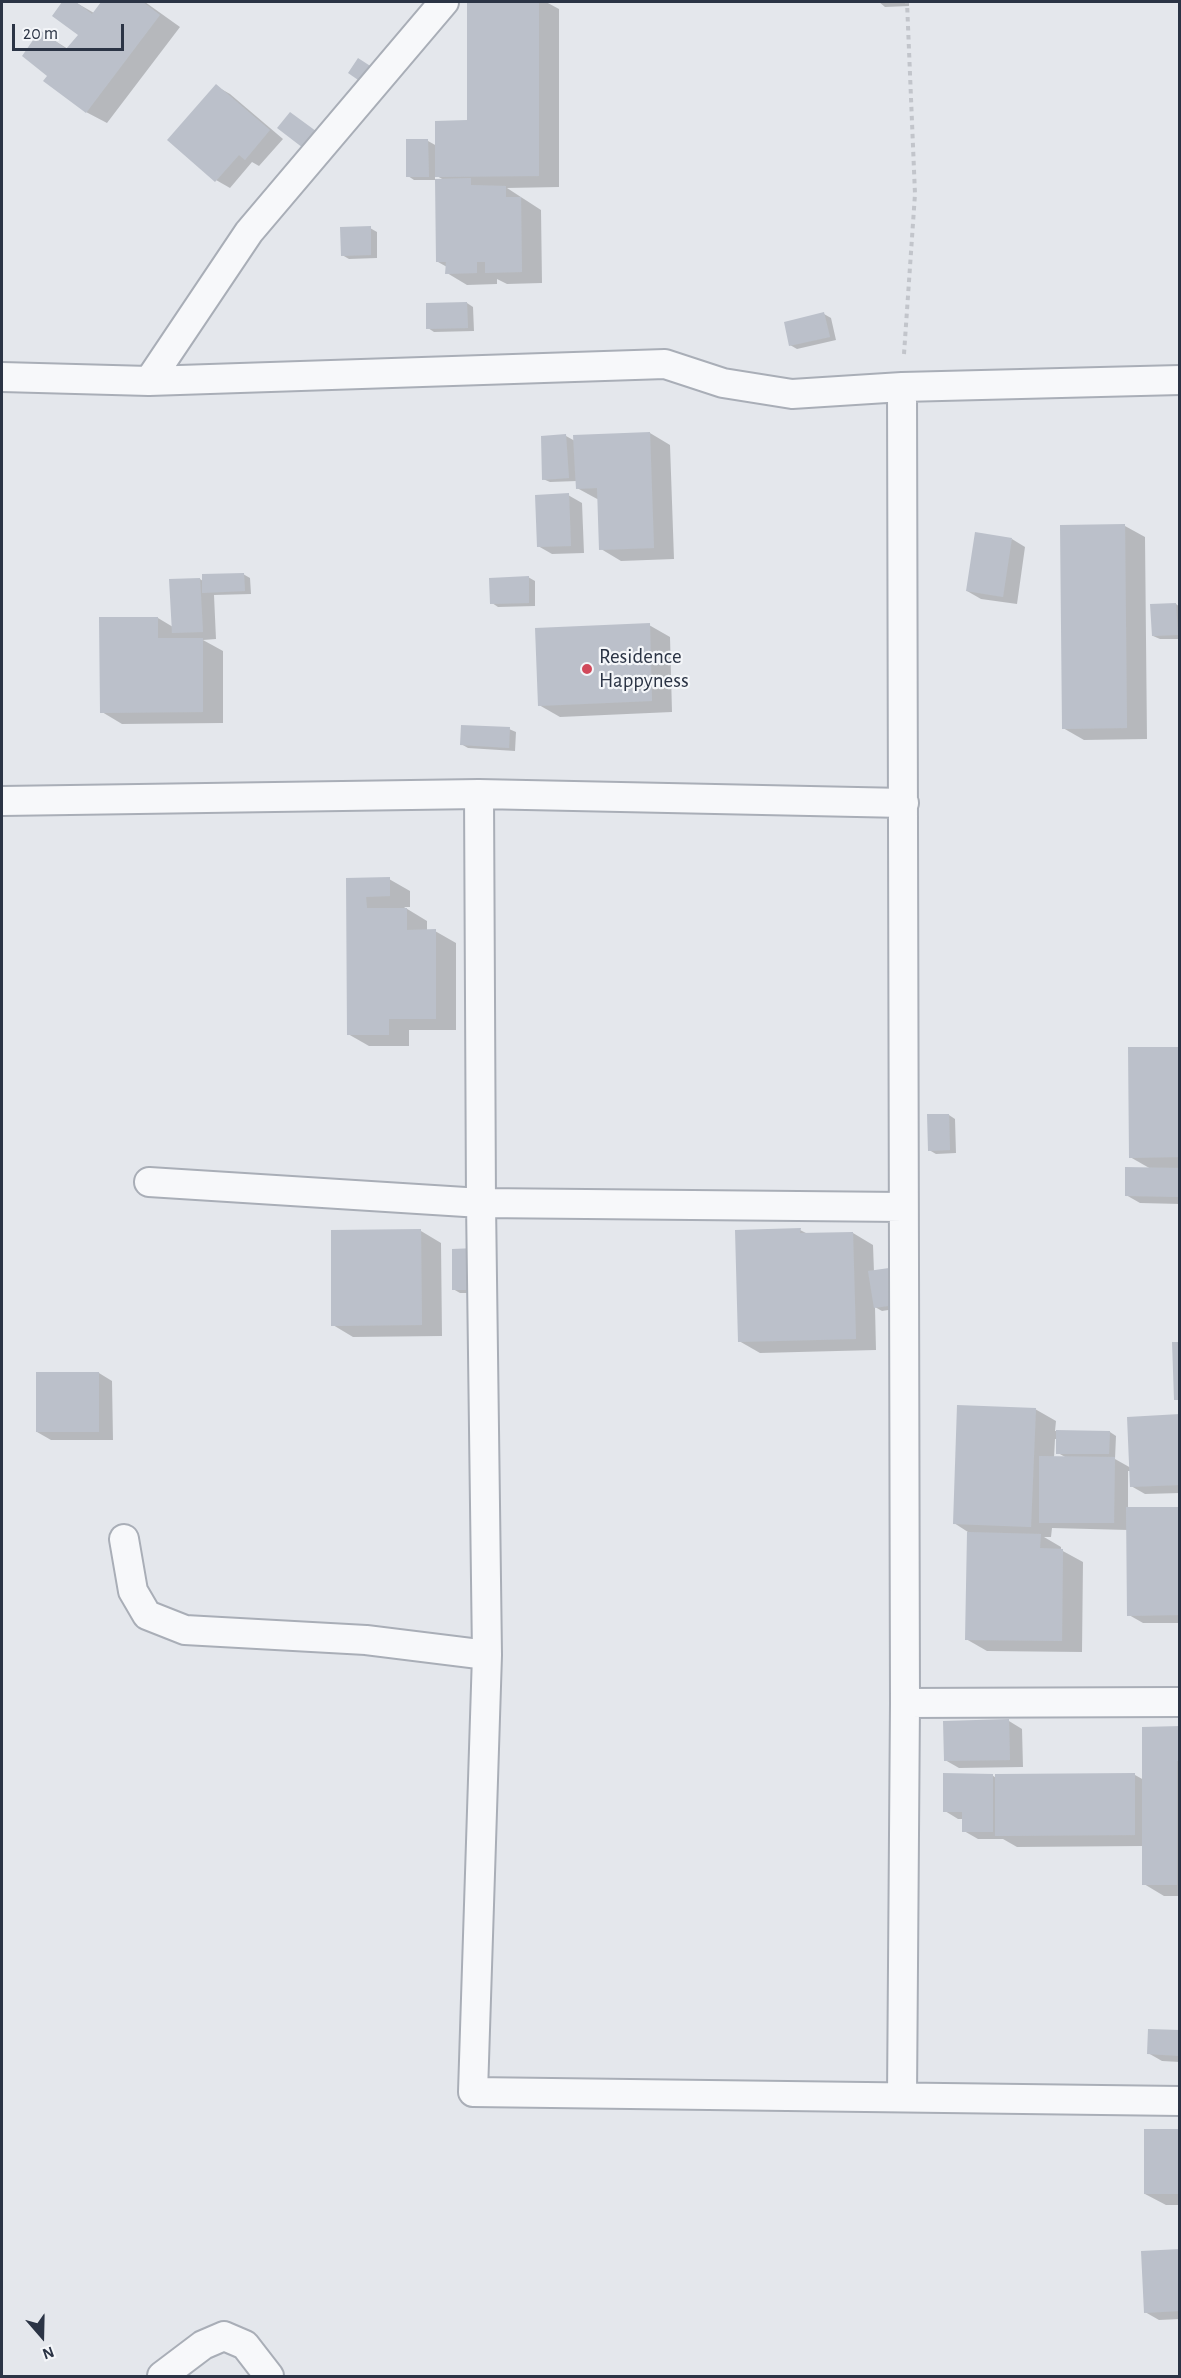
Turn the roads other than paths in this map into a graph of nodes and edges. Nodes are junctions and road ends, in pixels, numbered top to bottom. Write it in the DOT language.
graph roads {
  1 [pos="444,2"];
  2 [pos="2,377"];
  3 [pos="1179,380"];
  4 [pos="149,381"];
  5 [pos="902,387"];
  6 [pos="479,794"];
  7 [pos="2,801"];
  8 [pos="904,803"];
  9 [pos="149,1182"];
  10 [pos="481,1203"];
  11 [pos="903,1207"];
  12 [pos="124,1539"];
  13 [pos="487,1655"];
  14 [pos="1179,1702"];
  15 [pos="905,1703"];
  16 [pos="902,2097"];
  17 [pos="1179,2101"];
  18 [pos="162,2376"];
  19 [pos="269,2376"];
  1 -- 4 [label="street"];
  2 -- 4 [label="street"];
  3 -- 5 [label="street"];
  4 -- 5 [label="street"];
  5 -- 8 [label="street"];
  6 -- 7 [label="street"];
  6 -- 8 [label="street"];
  6 -- 10 [label="street"];
  8 -- 11 [label="street"];
  9 -- 10 [label="street"];
  10 -- 11 [label="street"];
  10 -- 13 [label="street"];
  11 -- 15 [label="street"];
  12 -- 13 [label="street"];
  13 -- 16 [label="street"];
  14 -- 15 [label="street"];
  15 -- 16 [label="street"];
  16 -- 17 [label="street"];
  18 -- 19 [label="street"];
}
